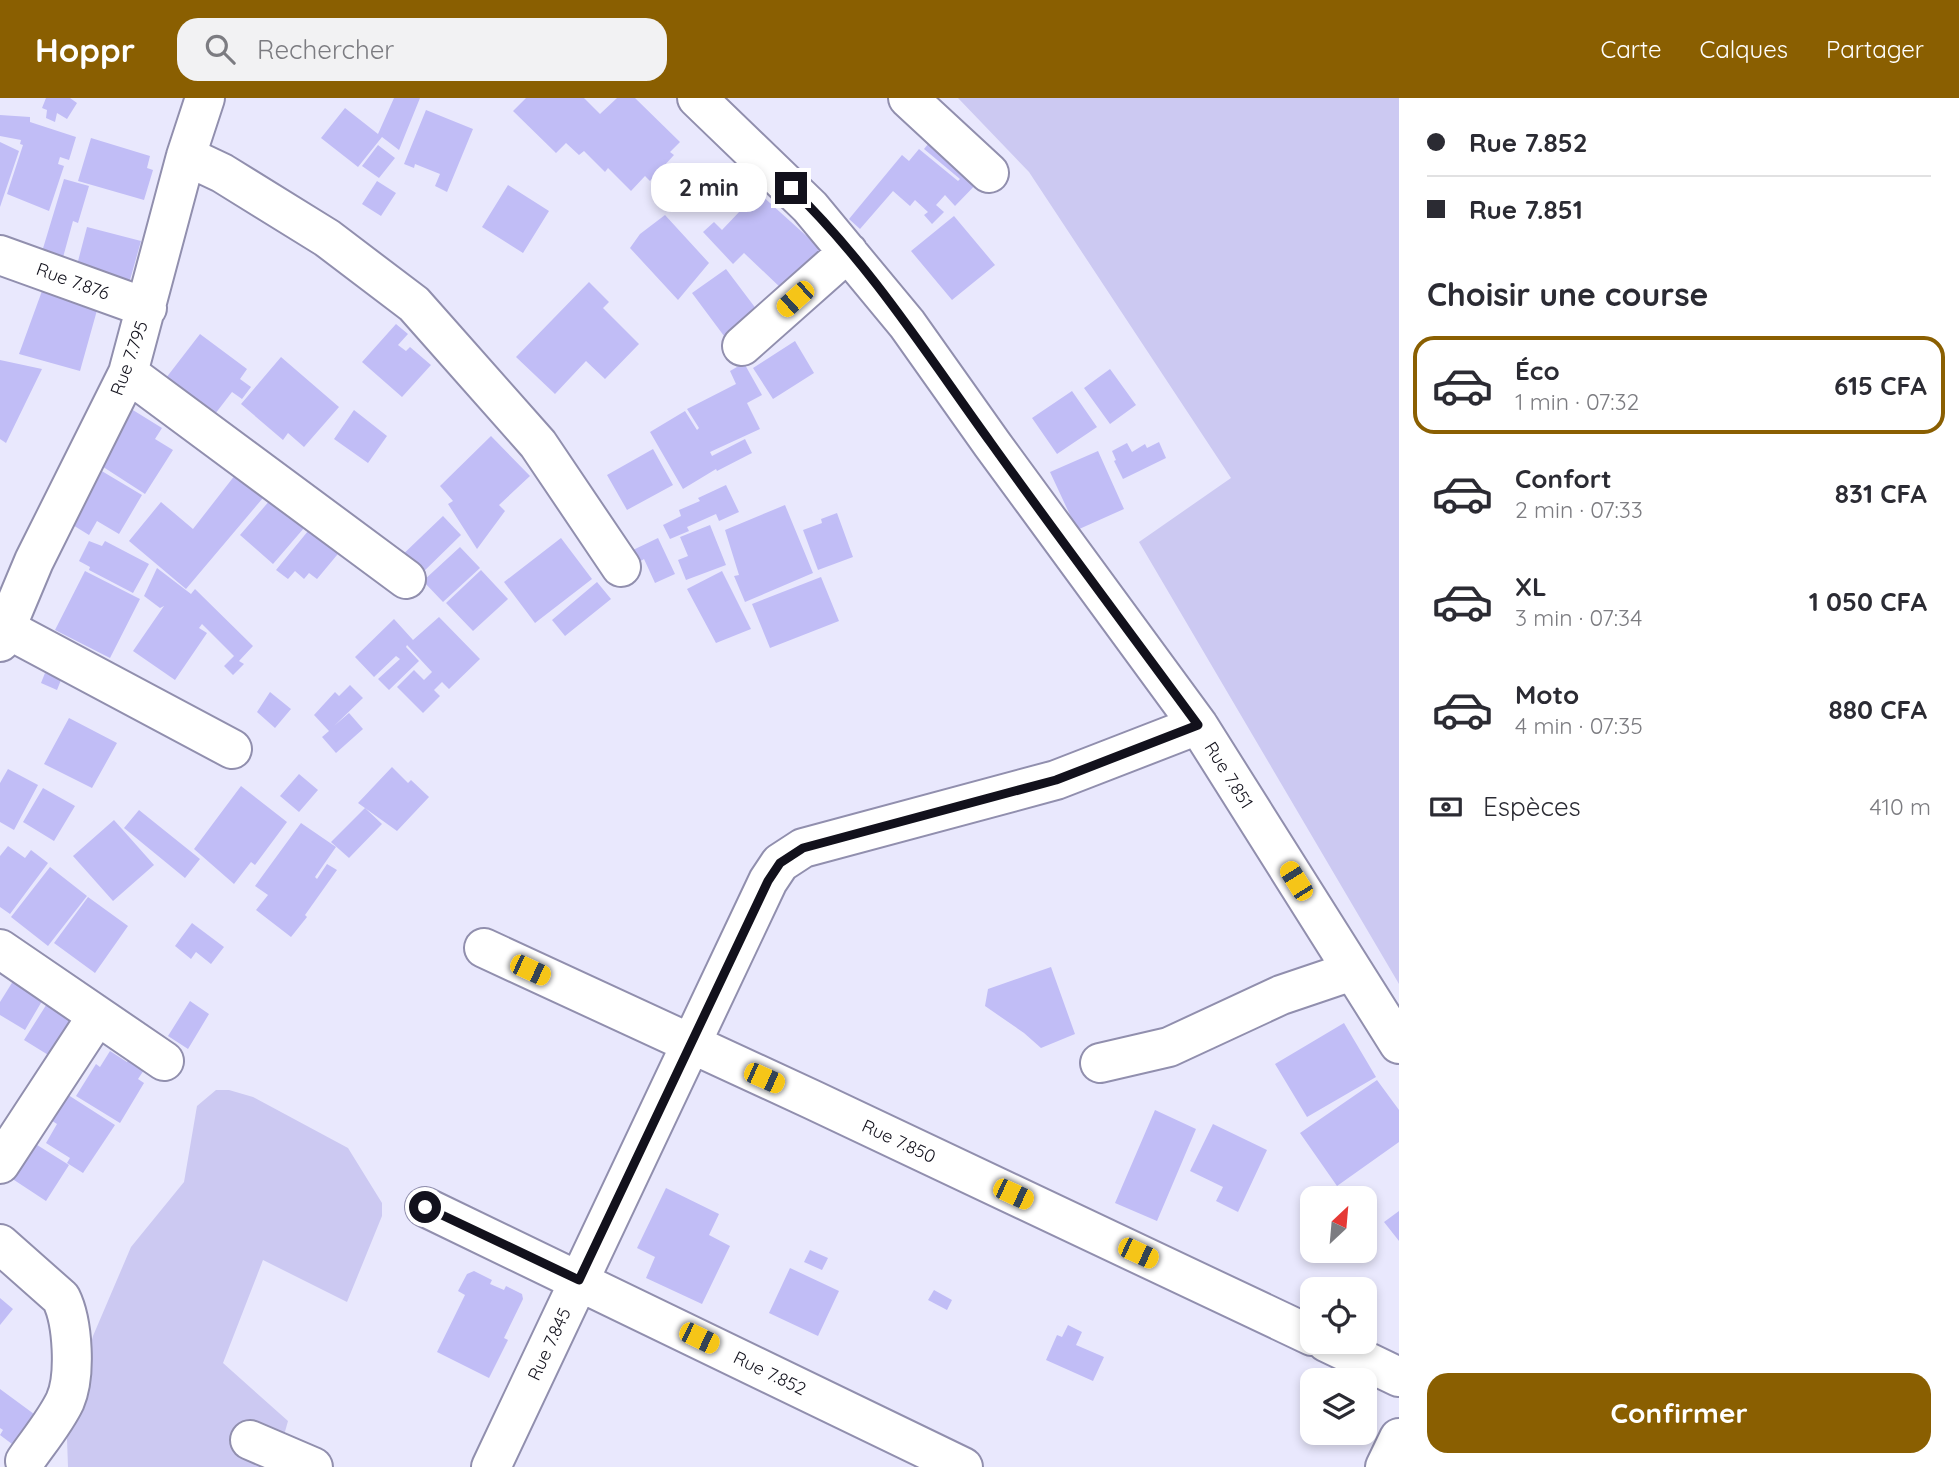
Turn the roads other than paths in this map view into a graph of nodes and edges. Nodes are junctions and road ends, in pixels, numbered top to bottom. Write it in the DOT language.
graph roads {
  1 [pos="205,98"];
  2 [pos="697,98"];
  3 [pos="908,98"];
  4 [pos="186,156"];
  5 [pos="989,173"];
  6 [pos="848,252"];
  7 [pos="0,255"];
  8 [pos="147,308"];
  9 [pos="742,346"];
  10 [pos="128,373"];
  11 [pos="621,567"];
  12 [pos="406,579"];
  13 [pos="4,636"];
  14 [pos="1198,725"];
  15 [pos="232,748"];
  16 [pos="484,948"];
  17 [pos="0,949"];
  18 [pos="1352,971"];
  19 [pos="97,1016"];
  20 [pos="1399,1044"];
  21 [pos="691,1045"];
  22 [pos="164,1061"];
  23 [pos="1100,1063"];
  24 [pos="0,1164"];
  25 [pos="425,1207"];
  26 [pos="0,1244"];
  27 [pos="579,1280"];
  28 [pos="1300,1330"];
  29 [pos="1351,1354"];
  30 [pos="1399,1377"];
  31 [pos="1399,1438"];
  32 [pos="250,1440"];
  33 [pos="25,1461"];
  34 [pos="313,1467"];
  35 [pos="491,1467"];
  36 [pos="963,1467"];
  37 [pos="1385,1467"];
  1 -- 4 [label="street, Rue 7.795"];
  2 -- 6 [label="street, Rue 7.851"];
  3 -- 5 [label="street"];
  4 -- 8 [label="street, Rue 7.795"];
  4 -- 11 [label="street"];
  6 -- 9 [label="street"];
  6 -- 14 [label="street, Rue 7.851"];
  7 -- 8 [label="street, Rue 7.876"];
  8 -- 10 [label="street, Rue 7.795"];
  10 -- 12 [label="street"];
  10 -- 13 [label="street, Rue 7.795"];
  13 -- 15 [label="street"];
  14 -- 18 [label="street, Rue 7.851"];
  14 -- 21 [label="street, Rue 7.845"];
  16 -- 21 [label="street, Rue 7.850"];
  17 -- 19 [label="street"];
  18 -- 20 [label="street, Rue 7.851"];
  18 -- 23 [label="street"];
  19 -- 22 [label="street"];
  19 -- 24 [label="street"];
  21 -- 27 [label="street, Rue 7.845"];
  21 -- 28 [label="street, Rue 7.850"];
  25 -- 27 [label="street, Rue 7.852"];
  26 -- 33 [label="street"];
  27 -- 35 [label="street, Rue 7.845"];
  27 -- 36 [label="street, Rue 7.852"];
  29 -- 30 [label="street"];
  31 -- 37 [label="street"];
  32 -- 34 [label="street"];
}
